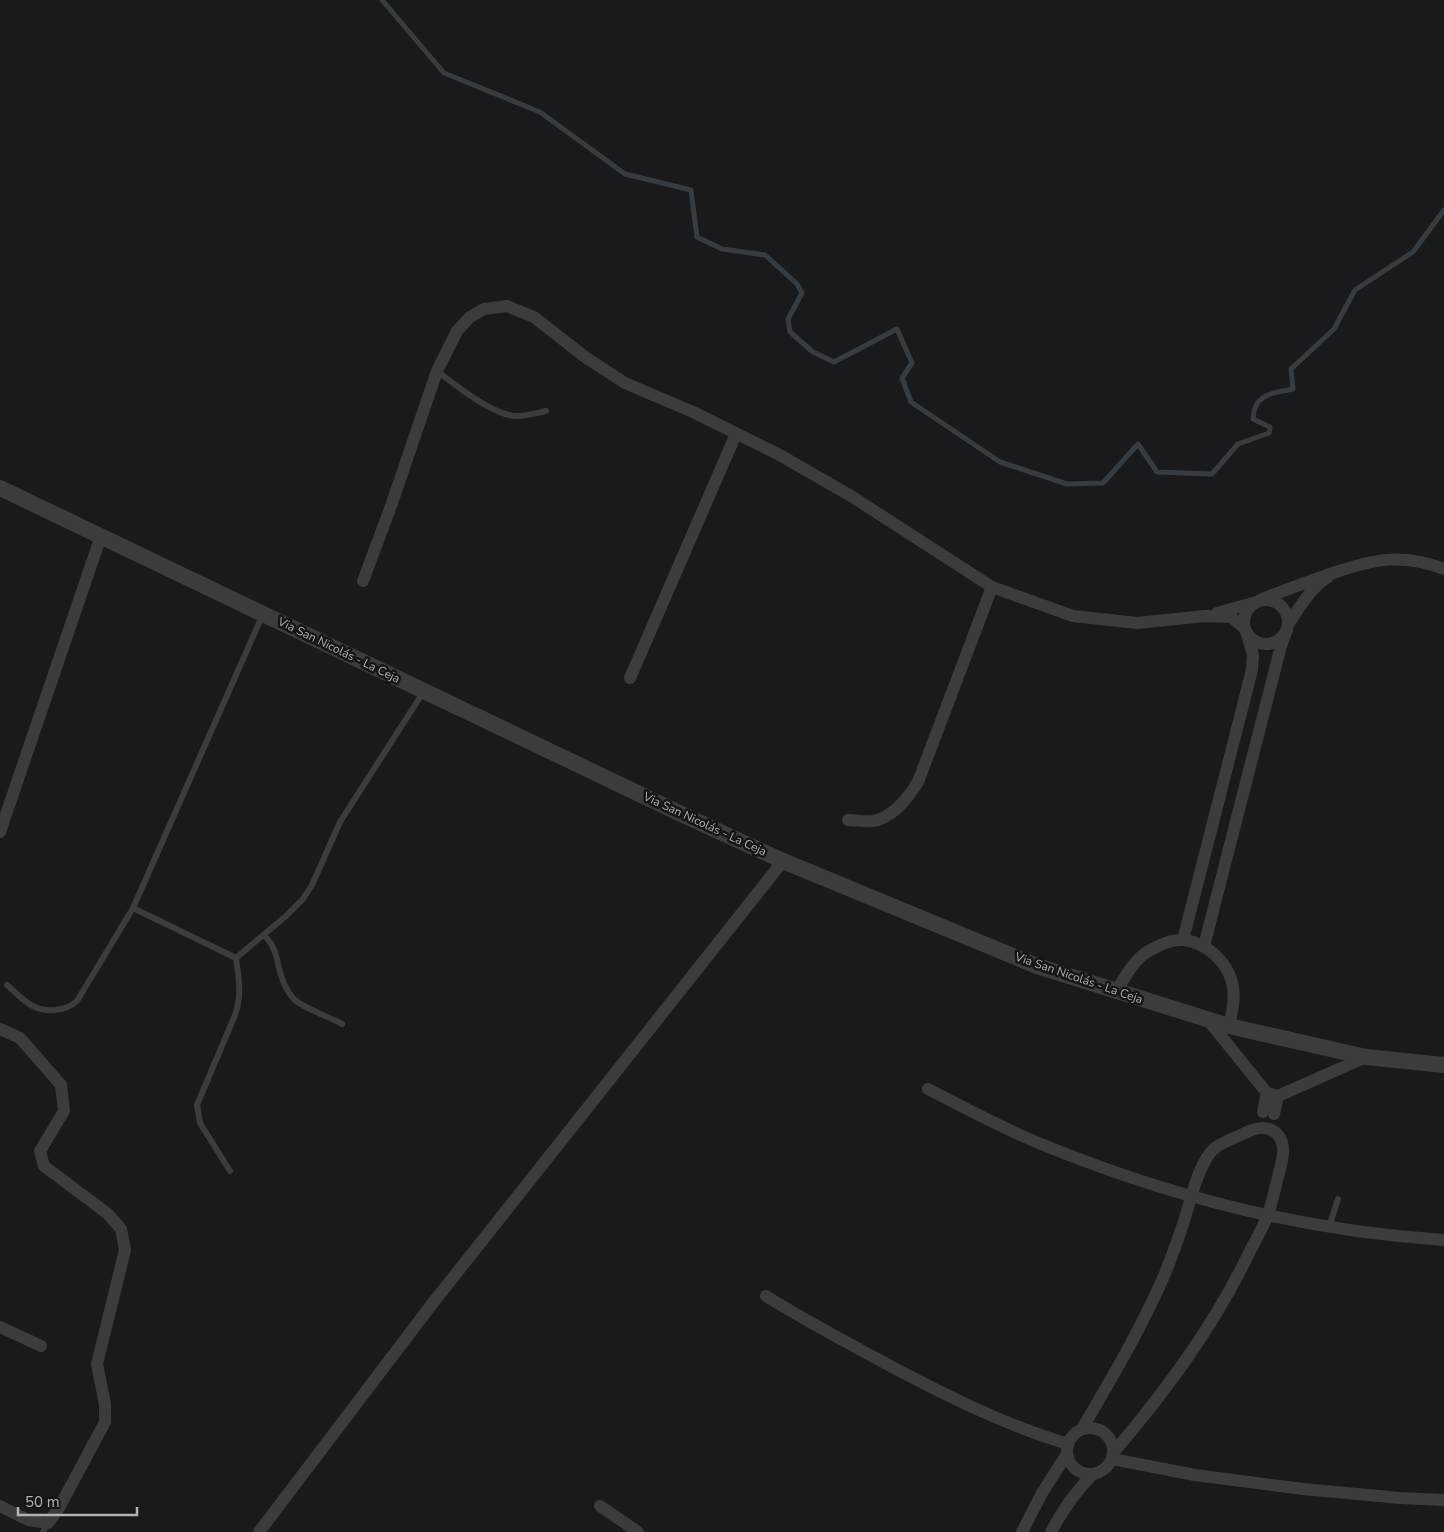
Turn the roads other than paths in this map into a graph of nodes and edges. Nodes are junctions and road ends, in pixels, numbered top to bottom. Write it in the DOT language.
graph roads {
  1 [pos="437,370"];
  2 [pos="546,411"];
  3 [pos="736,434"];
  4 [pos="0,488"];
  5 [pos="101,536"];
  6 [pos="1444,569"];
  7 [pos="1337,572"];
  8 [pos="363,581"];
  9 [pos="992,587"];
  10 [pos="1257,601"];
  11 [pos="264,614"];
  12 [pos="1204,616"];
  13 [pos="1288,627"];
  14 [pos="1246,631"];
  15 [pos="630,678"];
  16 [pos="424,690"];
  17 [pos="848,820"];
  18 [pos="0,832"];
  19 [pos="783,860"];
  20 [pos="132,908"];
  21 [pos="264,935"];
  22 [pos="1183,940"];
  23 [pos="1204,946"];
  24 [pos="236,958"];
  25 [pos="7,985"];
  26 [pos="1116,991"];
  27 [pos="1208,1020"];
  28 [pos="342,1024"];
  29 [pos="1229,1026"];
  30 [pos="0,1029"];
  31 [pos="1366,1056"];
  32 [pos="1444,1065"];
  33 [pos="928,1090"];
  34 [pos="1272,1095"];
  35 [pos="1267,1121"];
  36 [pos="230,1171"];
  37 [pos="1190,1197"];
  38 [pos="1338,1199"];
  39 [pos="1268,1215"];
  40 [pos="1329,1227"];
  41 [pos="1444,1240"];
  42 [pos="766,1296"];
  43 [pos="0,1326"];
  44 [pos="41,1346"];
  45 [pos="1082,1429"];
  46 [pos="1067,1449"];
  47 [pos="1112,1456"];
  48 [pos="1093,1474"];
  49 [pos="1444,1500"];
  50 [pos="0,1506"];
  51 [pos="600,1506"];
  52 [pos="45,1527"];
  53 [pos="259,1532"];
  54 [pos="638,1532"];
  55 [pos="1022,1532"];
  56 [pos="1051,1532"];
  1 -- 2 [label="lane"];
  1 -- 3 [label="street"];
  1 -- 8 [label="street"];
  3 -- 9 [label="street"];
  3 -- 15 [label="street"];
  4 -- 5 [label="street, Via San Nicolás - La Ceja"];
  5 -- 11 [label="street, Via San Nicolás - La Ceja"];
  5 -- 18 [label="street"];
  6 -- 7 [label="street"];
  7 -- 10 [label="street"];
  7 -- 13 [label="street"];
  9 -- 12 [label="street"];
  9 -- 17 [label="street"];
  10 -- 12 [label="street"];
  10 -- 13 [label="street"];
  10 -- 14 [label="street"];
  11 -- 16 [label="street, Via San Nicolás - La Ceja"];
  11 -- 20 [label="lane"];
  12 -- 14 [label="street"];
  13 -- 14 [label="street"];
  13 -- 23 [label="street"];
  14 -- 22 [label="street"];
  16 -- 19 [label="street, Via San Nicolás - La Ceja"];
  16 -- 21 [label="lane"];
  19 -- 26 [label="street, Via San Nicolás - La Ceja"];
  19 -- 53 [label="street"];
  20 -- 24 [label="lane"];
  20 -- 25 [label="lane"];
  21 -- 24 [label="lane"];
  21 -- 28 [label="lane"];
  22 -- 23 [label="street"];
  22 -- 26 [label="street"];
  23 -- 29 [label="street"];
  24 -- 36 [label="lane"];
  26 -- 27 [label="street, Via San Nicolás - La Ceja"];
  27 -- 29 [label="street, Via San Nicolás - La Ceja"];
  27 -- 34 [label="street"];
  29 -- 31 [label="street, Via San Nicolás - La Ceja"];
  30 -- 52 [label="street"];
  31 -- 32 [label="street, Via San Nicolás - La Ceja"];
  31 -- 34 [label="street"];
  33 -- 37 [label="street"];
  34 -- 35 [label="street"];
  35 -- 37 [label="street"];
  35 -- 39 [label="street"];
  37 -- 39 [label="street"];
  37 -- 45 [label="street"];
  38 -- 40 [label="lane"];
  39 -- 40 [label="street"];
  39 -- 47 [label="street"];
  40 -- 41 [label="street"];
  42 -- 46 [label="street"];
  43 -- 44 [label="street"];
  45 -- 46 [label="street"];
  45 -- 47 [label="street"];
  46 -- 48 [label="street"];
  46 -- 55 [label="street"];
  47 -- 48 [label="street"];
  47 -- 49 [label="street"];
  48 -- 56 [label="street"];
  50 -- 52 [label="street"];
  51 -- 54 [label="street"];
}
